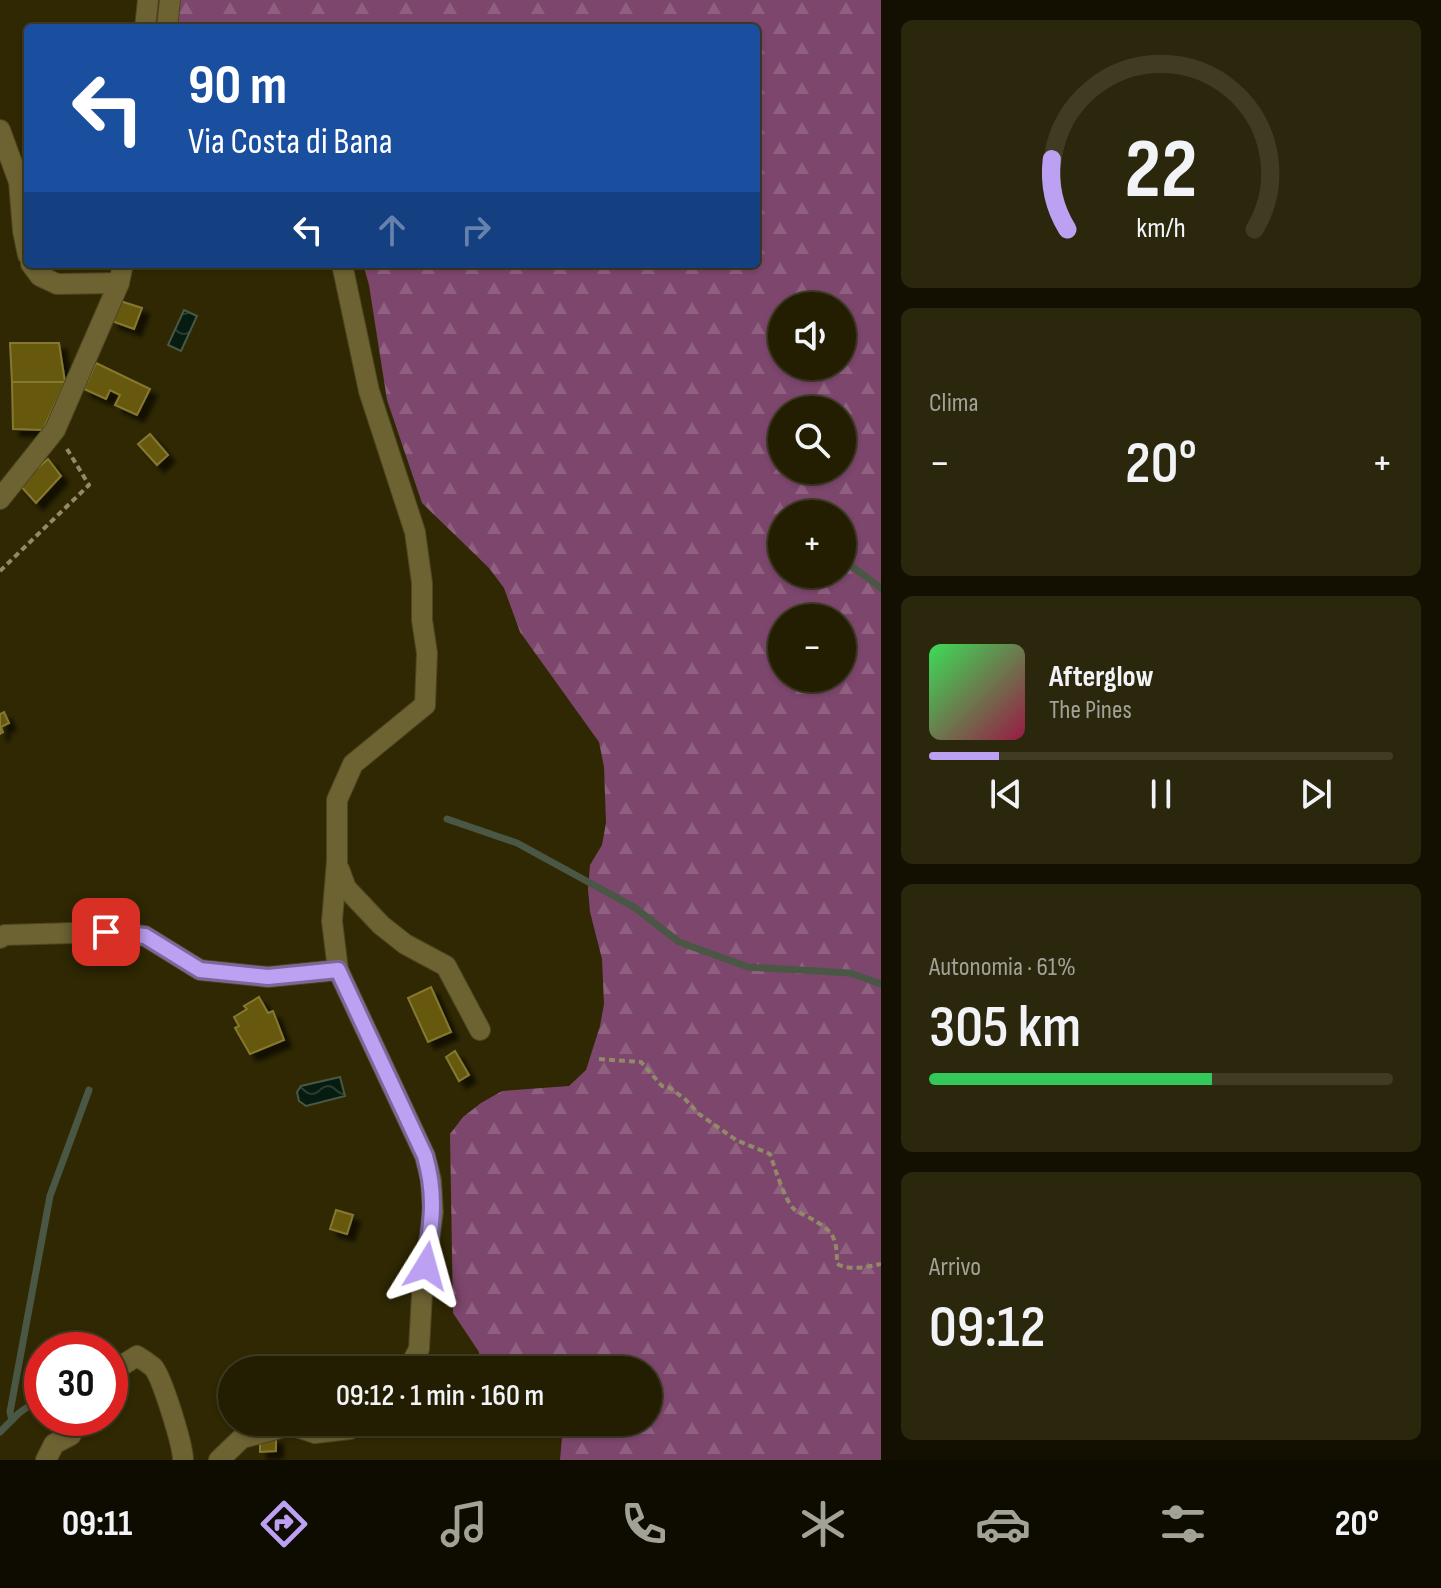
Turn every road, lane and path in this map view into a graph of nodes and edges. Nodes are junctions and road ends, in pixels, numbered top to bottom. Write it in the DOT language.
graph roads {
  1 [pos="148,0"];
  2 [pos="170,0"];
  3 [pos="145,24"];
  4 [pos="167,24"];
  5 [pos="0,130"];
  6 [pos="24,236"];
  7 [pos="34,268"];
  8 [pos="343,268"];
  9 [pos="121,274"];
  10 [pos="55,430"];
  11 [pos="0,499"];
  12 [pos="0,571"];
  13 [pos="337,861"];
  14 [pos="0,938"];
  15 [pos="338,970"];
  16 [pos="480,1030"];
  17 [pos="599,1059"];
  18 [pos="881,1264"];
  19 [pos="415,1356"];
  20 [pos="128,1362"];
  21 [pos="69,1436"];
  22 [pos="250,1436"];
  23 [pos="46,1460"];
  24 [pos="183,1460"];
  25 [pos="219,1460"];
  1 -- 3 [label="street"];
  2 -- 4 [label="street"];
  5 -- 6 [label="street"];
  7 -- 9 [label="street"];
  8 -- 13 [label="street"];
  9 -- 10 [label="street"];
  10 -- 11 [label="street"];
  10 -- 12 [label="path"];
  13 -- 15 [label="street"];
  13 -- 16 [label="street"];
  14 -- 15 [label="street"];
  15 -- 19 [label="street"];
  17 -- 18 [label="path"];
  20 -- 24 [label="street"];
  21 -- 23 [label="street"];
  22 -- 25 [label="street"];
}
